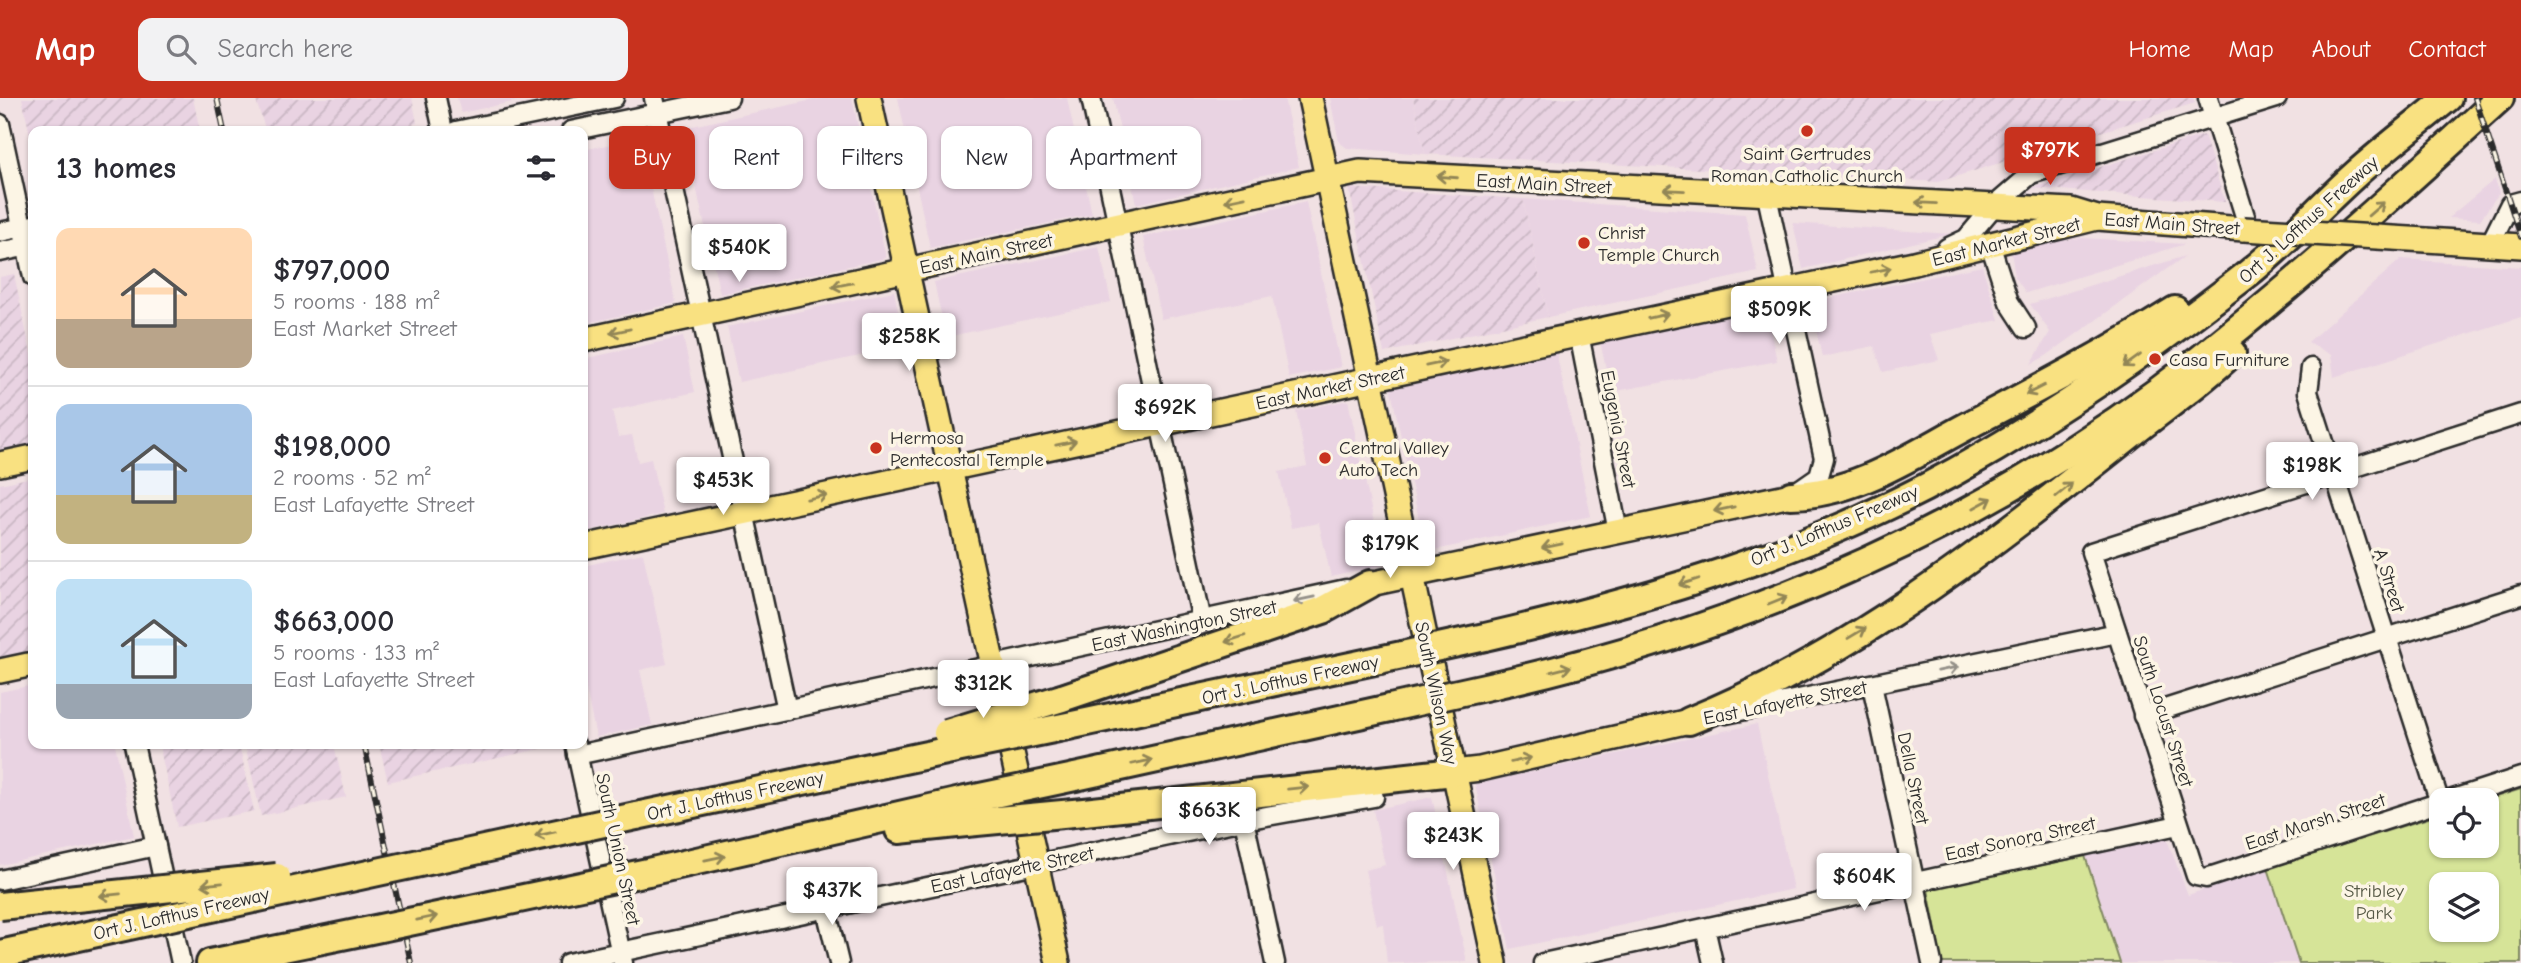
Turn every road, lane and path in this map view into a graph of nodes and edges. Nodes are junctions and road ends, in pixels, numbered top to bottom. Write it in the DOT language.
graph roads {
  1 [pos="436,98"];
  2 [pos="614,98"];
  3 [pos="729,98"];
  4 [pos="869,98"];
  5 [pos="1091,98"];
  6 [pos="1310,98"];
  7 [pos="2208,98"];
  8 [pos="2277,98"];
  9 [pos="2448,98"];
  10 [pos="2500,98"];
  11 [pos="656,105"];
  12 [pos="2214,118"];
  13 [pos="0,124"];
  14 [pos="442,126"];
  15 [pos="480,126"];
  16 [pos="587,126"];
  17 [pos="1325,177"];
  18 [pos="1767,196"];
  19 [pos="2521,201"];
  20 [pos="1994,206"];
  21 [pos="2097,218"];
  22 [pos="1118,225"];
  23 [pos="28,226"];
  24 [pos="2247,228"];
  25 [pos="0,232"];
  26 [pos="1990,244"];
  27 [pos="2490,244"];
  28 [pos="28,246"];
  29 [pos="2521,246"];
  30 [pos="0,252"];
  31 [pos="1914,263"];
  32 [pos="909,270"];
  33 [pos="2245,276"];
  34 [pos="2288,286"];
  35 [pos="1785,288"];
  36 [pos="700,314"];
  37 [pos="2026,328"];
  38 [pos="1579,334"];
  39 [pos="588,339"];
  40 [pos="2311,368"];
  41 [pos="1369,379"];
  42 [pos="2521,414"];
  43 [pos="1160,423"];
  44 [pos="28,458"];
  45 [pos="0,464"];
  46 [pos="951,468"];
  47 [pos="2335,474"];
  48 [pos="1791,495"];
  49 [pos="742,513"];
  50 [pos="1618,532"];
  51 [pos="588,546"];
  52 [pos="1411,575"];
  53 [pos="1370,584"];
  54 [pos="2521,596"];
  55 [pos="1202,621"];
  56 [pos="2117,633"];
  57 [pos="2386,638"];
  58 [pos="28,665"];
  59 [pos="994,667"];
  60 [pos="0,671"];
  61 [pos="1872,685"];
  62 [pos="787,710"];
  63 [pos="2143,716"];
  64 [pos="1689,721"];
  65 [pos="949,742"];
  66 [pos="588,748"];
  67 [pos="135,749"];
  68 [pos="576,750"];
  69 [pos="1454,772"];
  70 [pos="2521,777"];
  71 [pos="2436,788"];
  72 [pos="2487,788"];
  73 [pos="1374,797"];
  74 [pos="2429,807"];
  75 [pos="964,812"];
  76 [pos="1244,820"];
  77 [pos="2178,825"];
  78 [pos="156,846"];
  79 [pos="1037,863"];
  80 [pos="402,864"];
  81 [pos="2202,879"];
  82 [pos="0,880"];
  83 [pos="1915,883"];
  84 [pos="0,906"];
  85 [pos="826,909"];
  86 [pos="1705,928"];
  87 [pos="361,932"];
  88 [pos="0,954"];
  89 [pos="622,957"];
  90 [pos="181,963"];
  91 [pos="210,963"];
  92 [pos="271,963"];
  93 [pos="568,963"];
  94 [pos="839,963"];
  95 [pos="1058,963"];
  96 [pos="1275,963"];
  97 [pos="1495,963"];
  98 [pos="1542,963"];
  99 [pos="1713,963"];
  100 [pos="1932,963"];
  1 -- 14 [label="street"];
  2 -- 15 [label="street"];
  3 -- 11 [label="street"];
  4 -- 32 [label="main road"];
  5 -- 22 [label="street"];
  6 -- 17 [label="main road, South Wilson Way"];
  7 -- 12 [label="street"];
  8 -- 12 [label="street, East Market Street"];
  9 -- 33 [label="highway, Ort J. Lofthus Freeway"];
  34 -- 10 [label="highway, Ort J. Lofthus Freeway, one-way"];
  11 -- 16 [label="street"];
  11 -- 36 [label="street"];
  12 -- 20 [label="street, East Market Street"];
  12 -- 24 [label="street"];
  13 -- 23 [label="street"];
  18 -- 17 [label="main road, East Main Street, one-way"];
  17 -- 22 [label="main road, East Main Street, one-way"];
  17 -- 41 [label="main road, South Wilson Way"];
  20 -- 18 [label="main road, East Main Street, one-way"];
  18 -- 35 [label="street"];
  19 -- 27 [label="street"];
  20 -- 21 [label="main road, East Main Street"];
  20 -- 31 [label="street, East Market Street"];
  21 -- 24 [label="main road, East Main Street"];
  21 -- 26 [label="main road, East Market Street"];
  22 -- 32 [label="main road, East Main Street"];
  22 -- 43 [label="street"];
  23 -- 25 [label="street"];
  24 -- 27 [label="main road, East Main Street, bridge"];
  26 -- 31 [label="main road, East Market Street"];
  26 -- 37 [label="street"];
  27 -- 29 [label="main road, East Main Street"];
  28 -- 30 [label="street"];
  35 -- 31 [label="main road, East Market Street, one-way"];
  32 -- 36 [label="main road, East Main Street, one-way"];
  32 -- 46 [label="main road"];
  33 -- 48 [label="highway, one-way"];
  33 -- 65 [label="highway, Ort J. Lofthus Freeway, one-way, bridge"];
  64 -- 34 [label="highway, one-way"];
  75 -- 34 [label="highway, Ort J. Lofthus Freeway, one-way, bridge"];
  38 -- 35 [label="main road, East Market Street, one-way"];
  35 -- 48 [label="street"];
  36 -- 39 [label="main road, East Main Street, one-way"];
  36 -- 49 [label="street"];
  41 -- 38 [label="main road, East Market Street, one-way"];
  38 -- 50 [label="street, Eugenia Street"];
  40 -- 47 [label="street, A Street"];
  41 -- 43 [label="main road, East Market Street"];
  41 -- 52 [label="main road, South Wilson Way"];
  42 -- 47 [label="street"];
  46 -- 43 [label="main road, East Market Street, one-way"];
  43 -- 55 [label="street"];
  44 -- 45 [label="main road"];
  49 -- 46 [label="main road, East Market Street, one-way"];
  46 -- 59 [label="main road"];
  47 -- 56 [label="street, South Locust Street"];
  47 -- 57 [label="street, A Street"];
  48 -- 50 [label="main road, East Washington Street, one-way"];
  49 -- 51 [label="main road, East Market Street"];
  49 -- 62 [label="street"];
  50 -- 52 [label="main road, East Washington Street, one-way"];
  52 -- 53 [label="main road, East Washington Street"];
  52 -- 69 [label="main road, South Wilson Way"];
  53 -- 55 [label="street, East Washington Street, one-way"];
  53 -- 65 [label="highway, one-way, bridge"];
  54 -- 57 [label="street"];
  55 -- 59 [label="street, East Washington Street"];
  61 -- 56 [label="street, East Lafayette Street, one-way"];
  56 -- 63 [label="street, South Locust Street"];
  57 -- 63 [label="street"];
  57 -- 71 [label="street, A Street"];
  58 -- 60 [label="main road"];
  59 -- 62 [label="street, East Washington Street"];
  59 -- 79 [label="main road"];
  61 -- 64 [label="street, East Lafayette Street"];
  61 -- 83 [label="street, Della Street"];
  62 -- 66 [label="street, East Washington Street"];
  63 -- 77 [label="street, South Locust Street"];
  69 -- 64 [label="main road, East Lafayette Street, one-way"];
  65 -- 80 [label="highway, Ort J. Lofthus Freeway, one-way, bridge"];
  67 -- 78 [label="street"];
  68 -- 89 [label="street, South Union Street"];
  75 -- 69 [label="highway, one-way, bridge"];
  69 -- 97 [label="main road, South Wilson Way"];
  70 -- 72 [label="street"];
  73 -- 76 [label="street, East Lafayette Street"];
  74 -- 81 [label="street, East Marsh Street"];
  87 -- 75 [label="highway, one-way, bridge"];
  76 -- 79 [label="street, East Lafayette Street"];
  76 -- 96 [label="street"];
  77 -- 81 [label="street, South Locust Street"];
  77 -- 83 [label="street, East Sonora Street"];
  78 -- 82 [label="street"];
  78 -- 90 [label="street"];
  79 -- 85 [label="street, East Lafayette Street"];
  79 -- 95 [label="main road"];
  80 -- 84 [label="highway, one-way, bridge"];
  80 -- 88 [label="highway, Ort J. Lofthus Freeway, bridge"];
  83 -- 86 [label="street, East Sonora Street"];
  83 -- 100 [label="street, Della Street"];
  85 -- 89 [label="street, East Lafayette Street"];
  85 -- 94 [label="street"];
  86 -- 98 [label="street, East Sonora Street"];
  86 -- 99 [label="street"];
  87 -- 91 [label="highway"];
  87 -- 92 [label="highway"];
  89 -- 93 [label="street, East Lafayette Street"];
}
